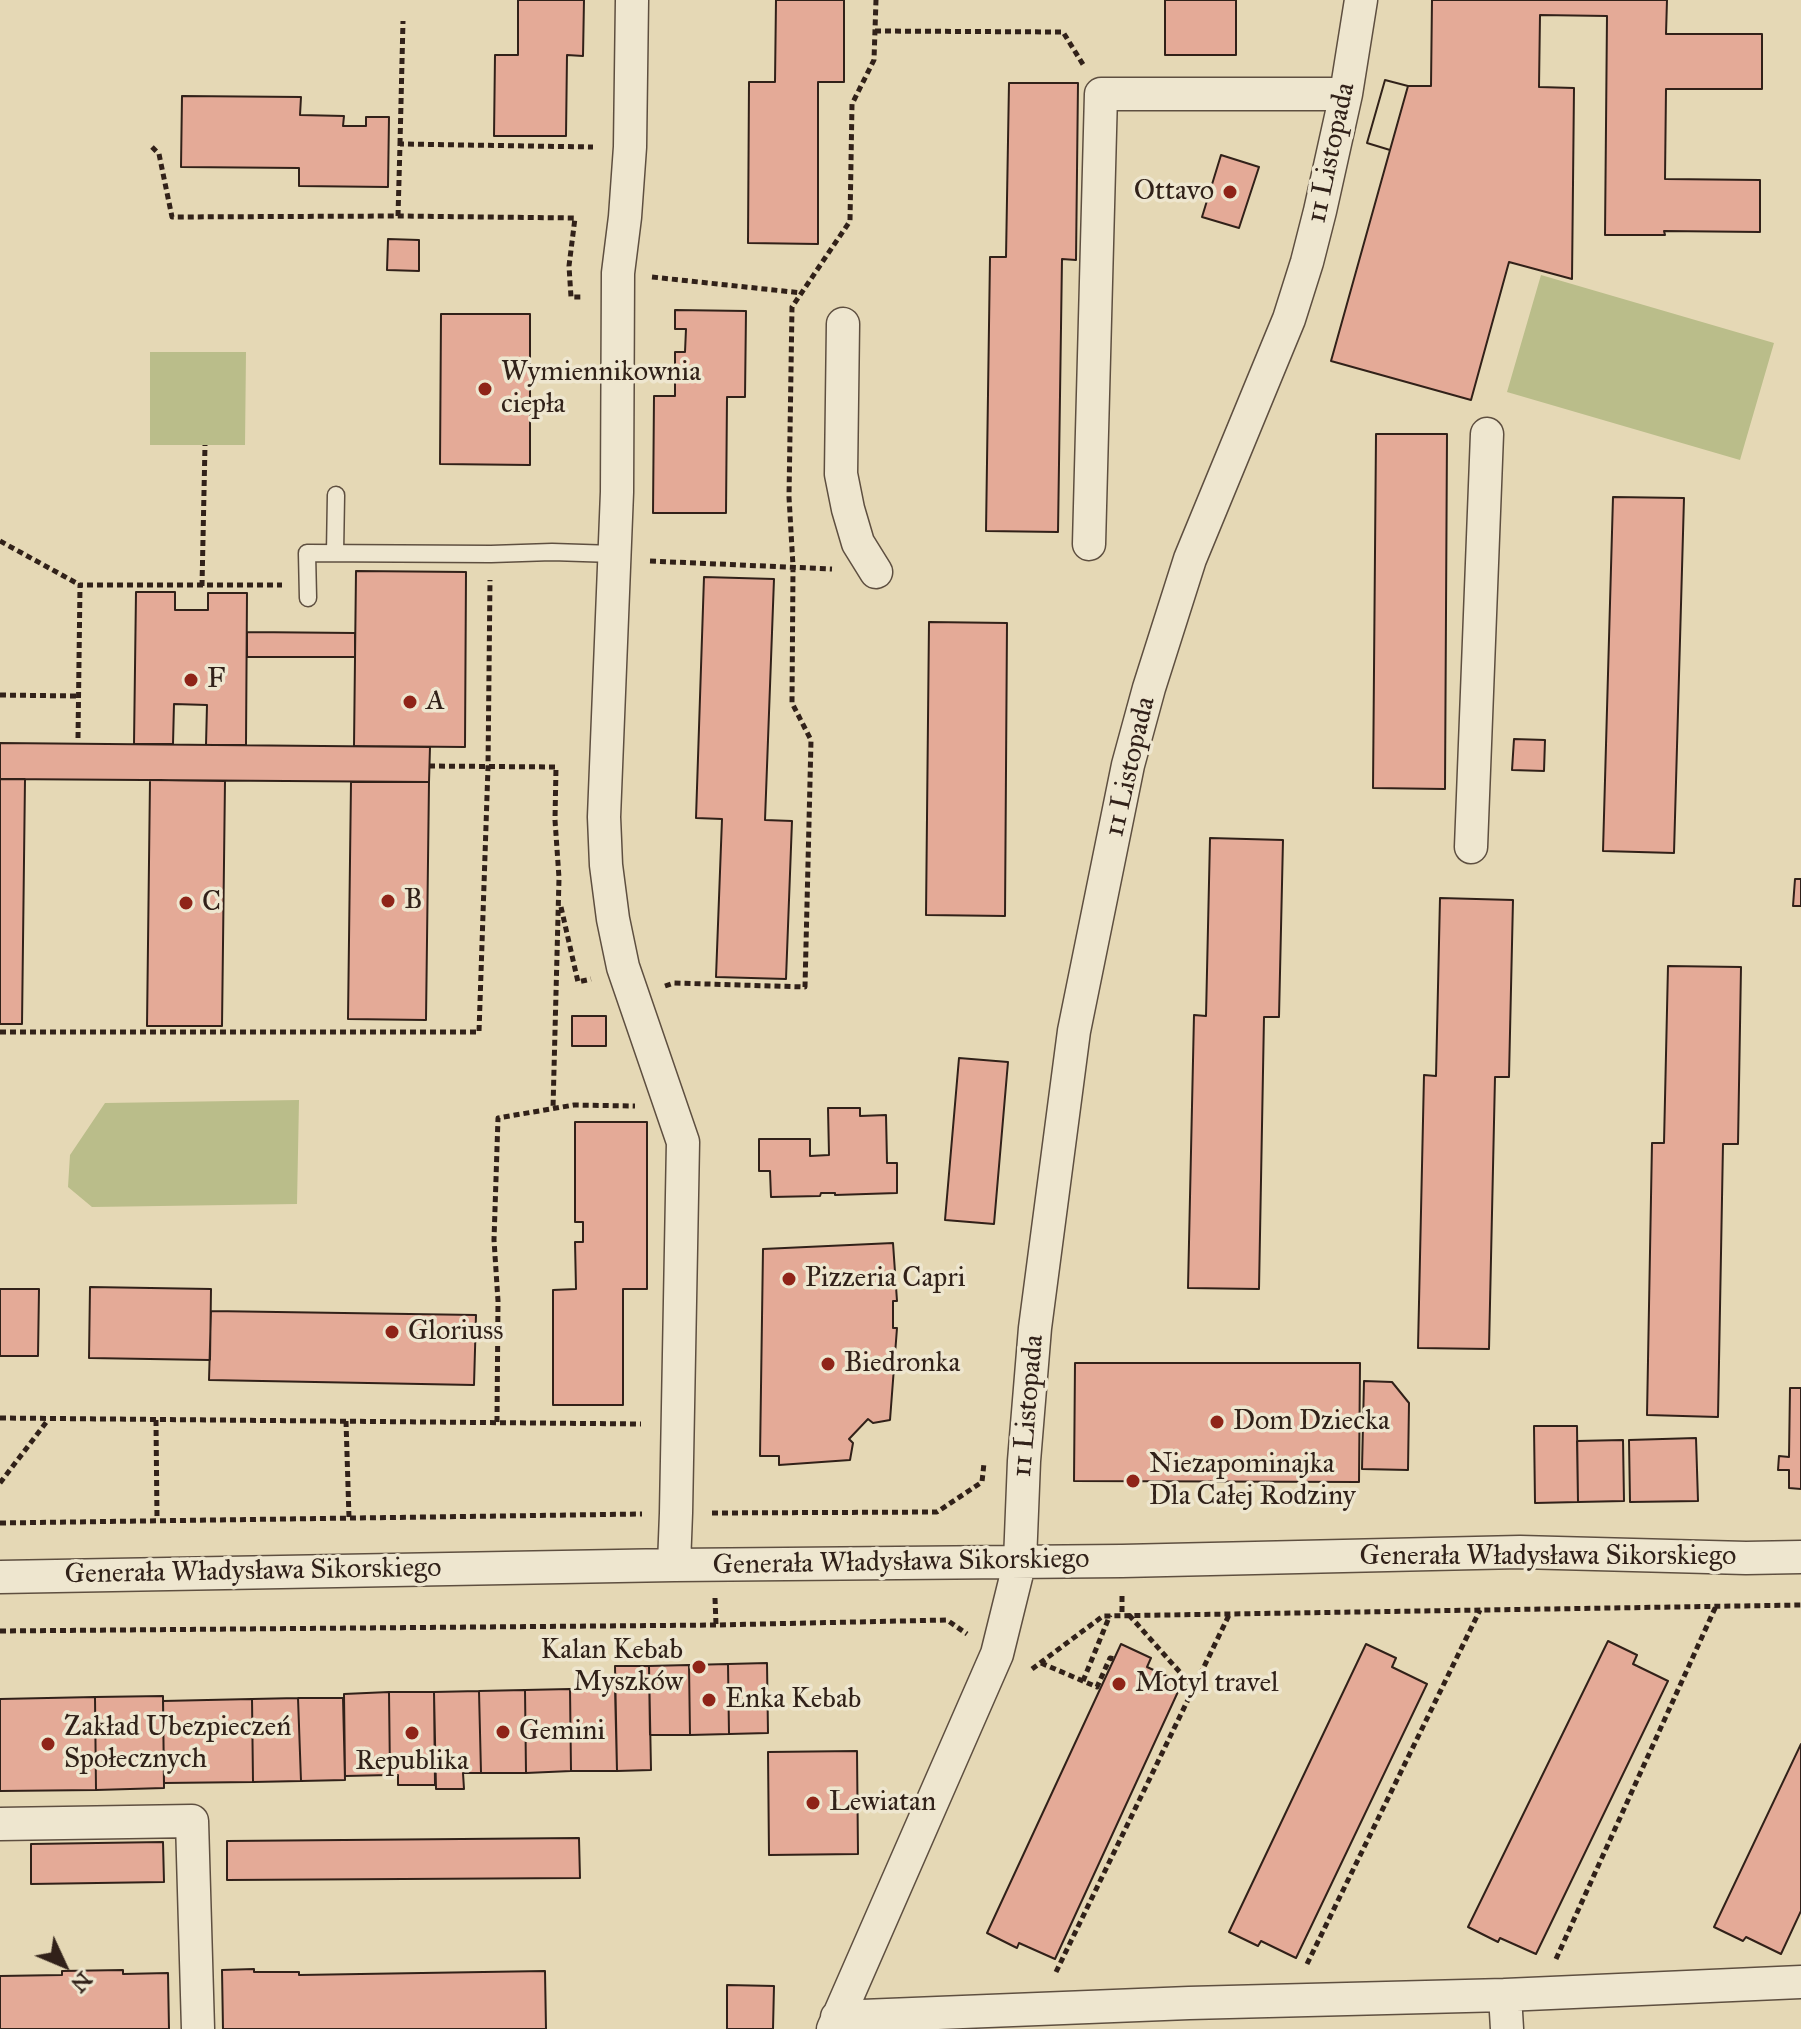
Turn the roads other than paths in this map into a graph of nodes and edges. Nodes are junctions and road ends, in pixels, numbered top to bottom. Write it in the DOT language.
graph roads {
  1 [pos="632,0"];
  2 [pos="1361,0"];
  3 [pos="1346,94"];
  4 [pos="843,324"];
  5 [pos="1487,434"];
  6 [pos="336,495"];
  7 [pos="1089,544"];
  8 [pos="335,553"];
  9 [pos="614,556"];
  10 [pos="876,572"];
  11 [pos="307,591"];
  12 [pos="1471,847"];
  13 [pos="1801,1557"];
  14 [pos="1020,1561"];
  15 [pos="674,1565"];
  16 [pos="0,1577"];
  17 [pos="0,1824"];
  18 [pos="1801,1982"];
  19 [pos="1505,1995"];
  20 [pos="1190,2016"];
  21 [pos="835,2023"];
  22 [pos="198,2029"];
  23 [pos="1507,2029"];
  1 -- 9 [label="street"];
  2 -- 3 [label="street, 11 Listopada"];
  3 -- 7 [label="street"];
  3 -- 14 [label="street, 11 Listopada"];
  4 -- 10 [label="street"];
  5 -- 12 [label="street"];
  6 -- 8 [label="lane"];
  8 -- 9 [label="lane"];
  8 -- 11 [label="lane"];
  9 -- 15 [label="street"];
  13 -- 14 [label="street, Generała Władysława Sikorskiego"];
  14 -- 15 [label="street, Generała Władysława Sikorskiego"];
  14 -- 21 [label="street, 11 Listopada"];
  15 -- 16 [label="street, Generała Władysława Sikorskiego"];
  17 -- 22 [label="street"];
  18 -- 19 [label="street"];
  19 -- 20 [label="street"];
  19 -- 23 [label="street"];
  20 -- 21 [label="street"];
}
